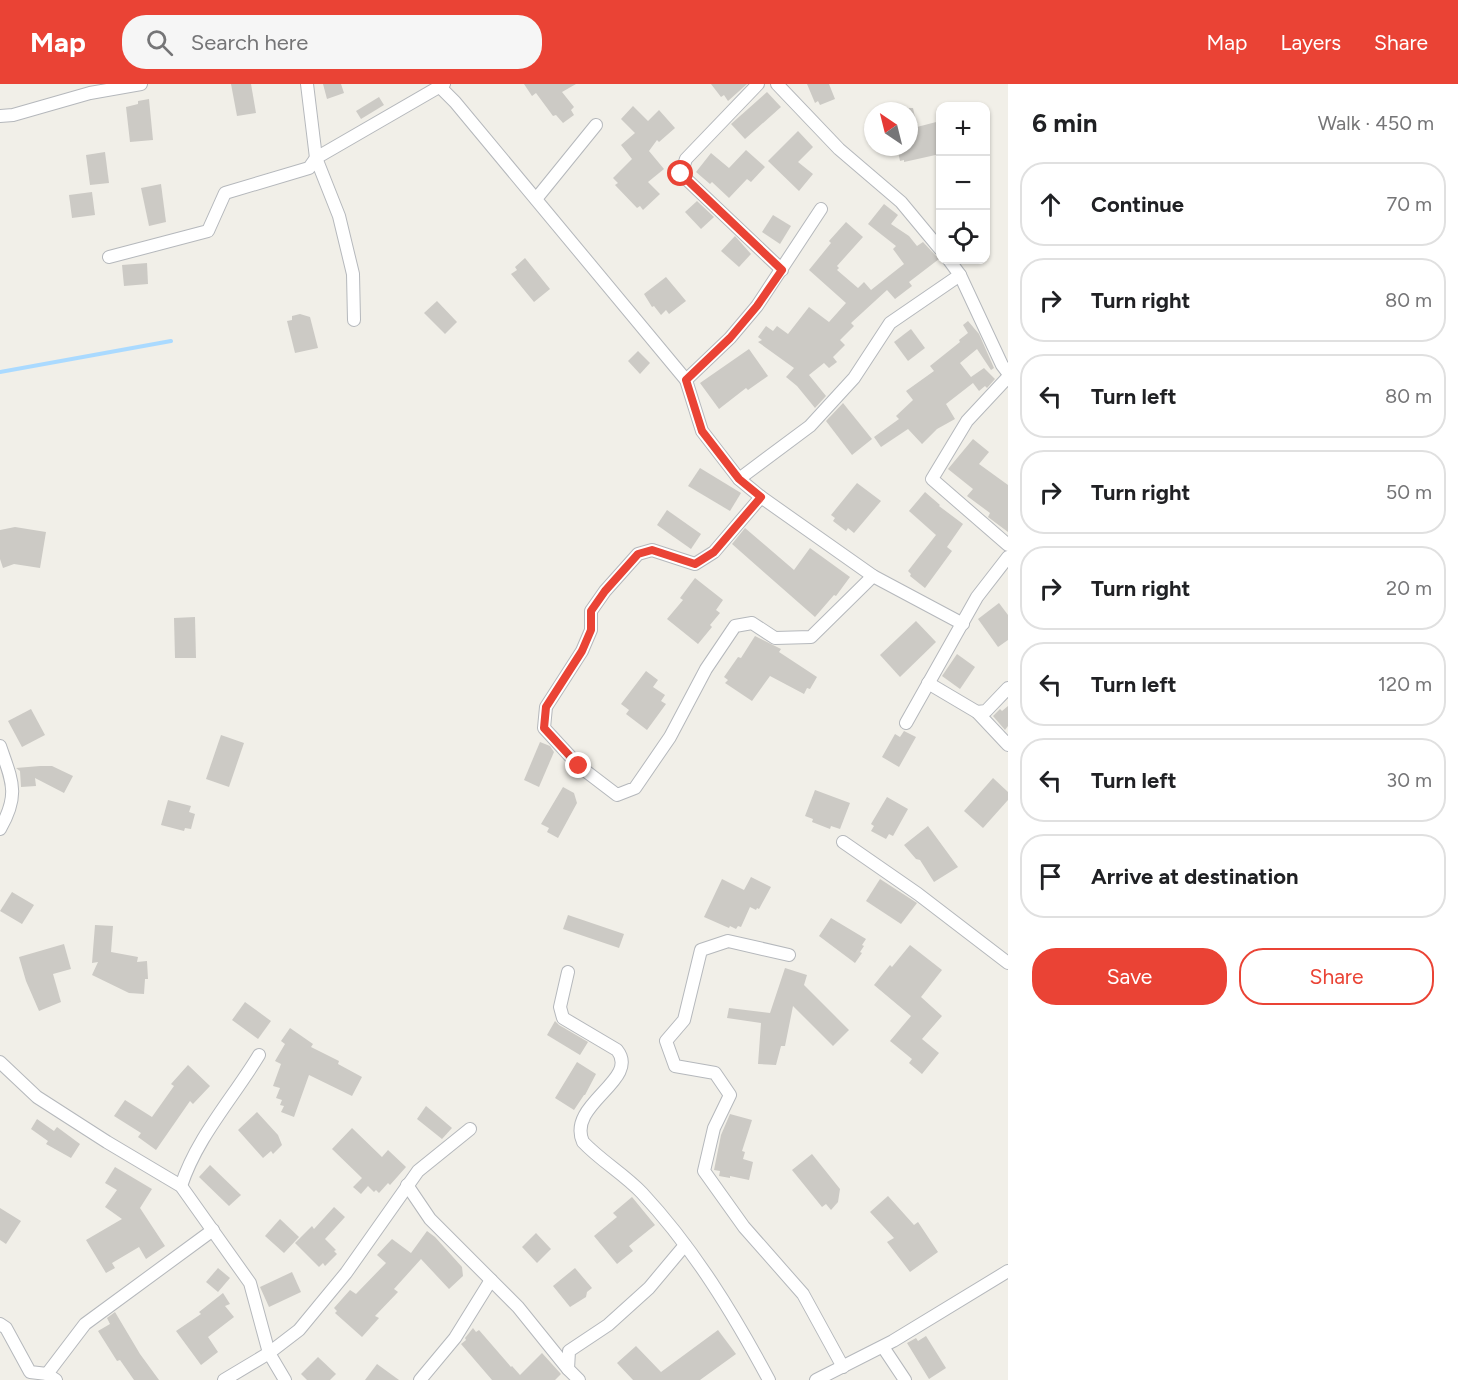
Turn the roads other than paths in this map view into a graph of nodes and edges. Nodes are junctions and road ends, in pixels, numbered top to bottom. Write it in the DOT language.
graph roads {
  1 [pos="141,84"];
  2 [pos="307,84"];
  3 [pos="758,84"];
  4 [pos="777,84"];
  5 [pos="442,86"];
  6 [pos="0,116"];
  7 [pos="596,125"];
  8 [pos="316,158"];
  9 [pos="536,199"];
  10 [pos="821,209"];
  11 [pos="936,244"];
  12 [pos="109,257"];
  13 [pos="952,264"];
  14 [pos="782,270"];
  15 [pos="960,275"];
  16 [pos="354,320"];
  17 [pos="1008,375"];
  18 [pos="686,380"];
  19 [pos="739,479"];
  20 [pos="761,497"];
  21 [pos="1008,545"];
  22 [pos="1008,557"];
  23 [pos="873,576"];
  24 [pos="963,624"];
  25 [pos="928,683"];
  26 [pos="1008,688"];
  27 [pos="976,712"];
  28 [pos="906,723"];
  29 [pos="1008,745"];
  30 [pos="0,746"];
  31 [pos="0,829"];
  32 [pos="843,842"];
  33 [pos="789,956"];
  34 [pos="1008,963"];
  35 [pos="568,972"];
  36 [pos="259,1055"];
  37 [pos="0,1062"];
  38 [pos="470,1129"];
  39 [pos="407,1185"];
  40 [pos="181,1186"];
  41 [pos="213,1230"];
  42 [pos="685,1245"];
  43 [pos="1008,1271"];
  44 [pos="491,1280"];
  45 [pos="0,1324"];
  46 [pos="883,1347"];
  47 [pos="269,1353"];
  48 [pos="843,1367"];
  49 [pos="568,1369"];
  50 [pos="52,1377"];
  51 [pos="224,1380"];
  52 [pos="285,1380"];
  53 [pos="420,1380"];
  54 [pos="579,1380"];
  55 [pos="769,1380"];
  56 [pos="816,1380"];
  57 [pos="905,1380"];
  1 -- 6 [label="street"];
  2 -- 8 [label="street"];
  3 -- 14 [label="street"];
  4 -- 11 [label="street"];
  5 -- 8 [label="street"];
  5 -- 9 [label="street"];
  7 -- 9 [label="street"];
  8 -- 12 [label="street"];
  8 -- 16 [label="street"];
  9 -- 18 [label="street"];
  10 -- 14 [label="street"];
  13 -- 15 [label="street"];
  14 -- 18 [label="street"];
  15 -- 17 [label="street"];
  15 -- 19 [label="street"];
  17 -- 21 [label="street"];
  18 -- 19 [label="street"];
  19 -- 20 [label="street"];
  20 -- 23 [label="street"];
  20 -- 23 [label="street"];
  22 -- 24 [label="street"];
  23 -- 24 [label="street"];
  24 -- 25 [label="street"];
  25 -- 27 [label="street"];
  25 -- 28 [label="street"];
  26 -- 27 [label="street"];
  27 -- 29 [label="street"];
  30 -- 31 [label="street"];
  32 -- 34 [label="street"];
  33 -- 48 [label="street"];
  35 -- 42 [label="street"];
  36 -- 40 [label="street"];
  37 -- 40 [label="street"];
  38 -- 39 [label="street"];
  39 -- 44 [label="street"];
  39 -- 47 [label="street"];
  40 -- 41 [label="street"];
  41 -- 47 [label="street"];
  41 -- 50 [label="street"];
  42 -- 49 [label="street"];
  42 -- 55 [label="street"];
  43 -- 46 [label="street"];
  44 -- 49 [label="street"];
  44 -- 53 [label="street"];
  45 -- 50 [label="street"];
  46 -- 48 [label="street"];
  46 -- 57 [label="street"];
  47 -- 51 [label="street"];
  47 -- 52 [label="street"];
  48 -- 56 [label="street"];
  49 -- 54 [label="street"];
}
